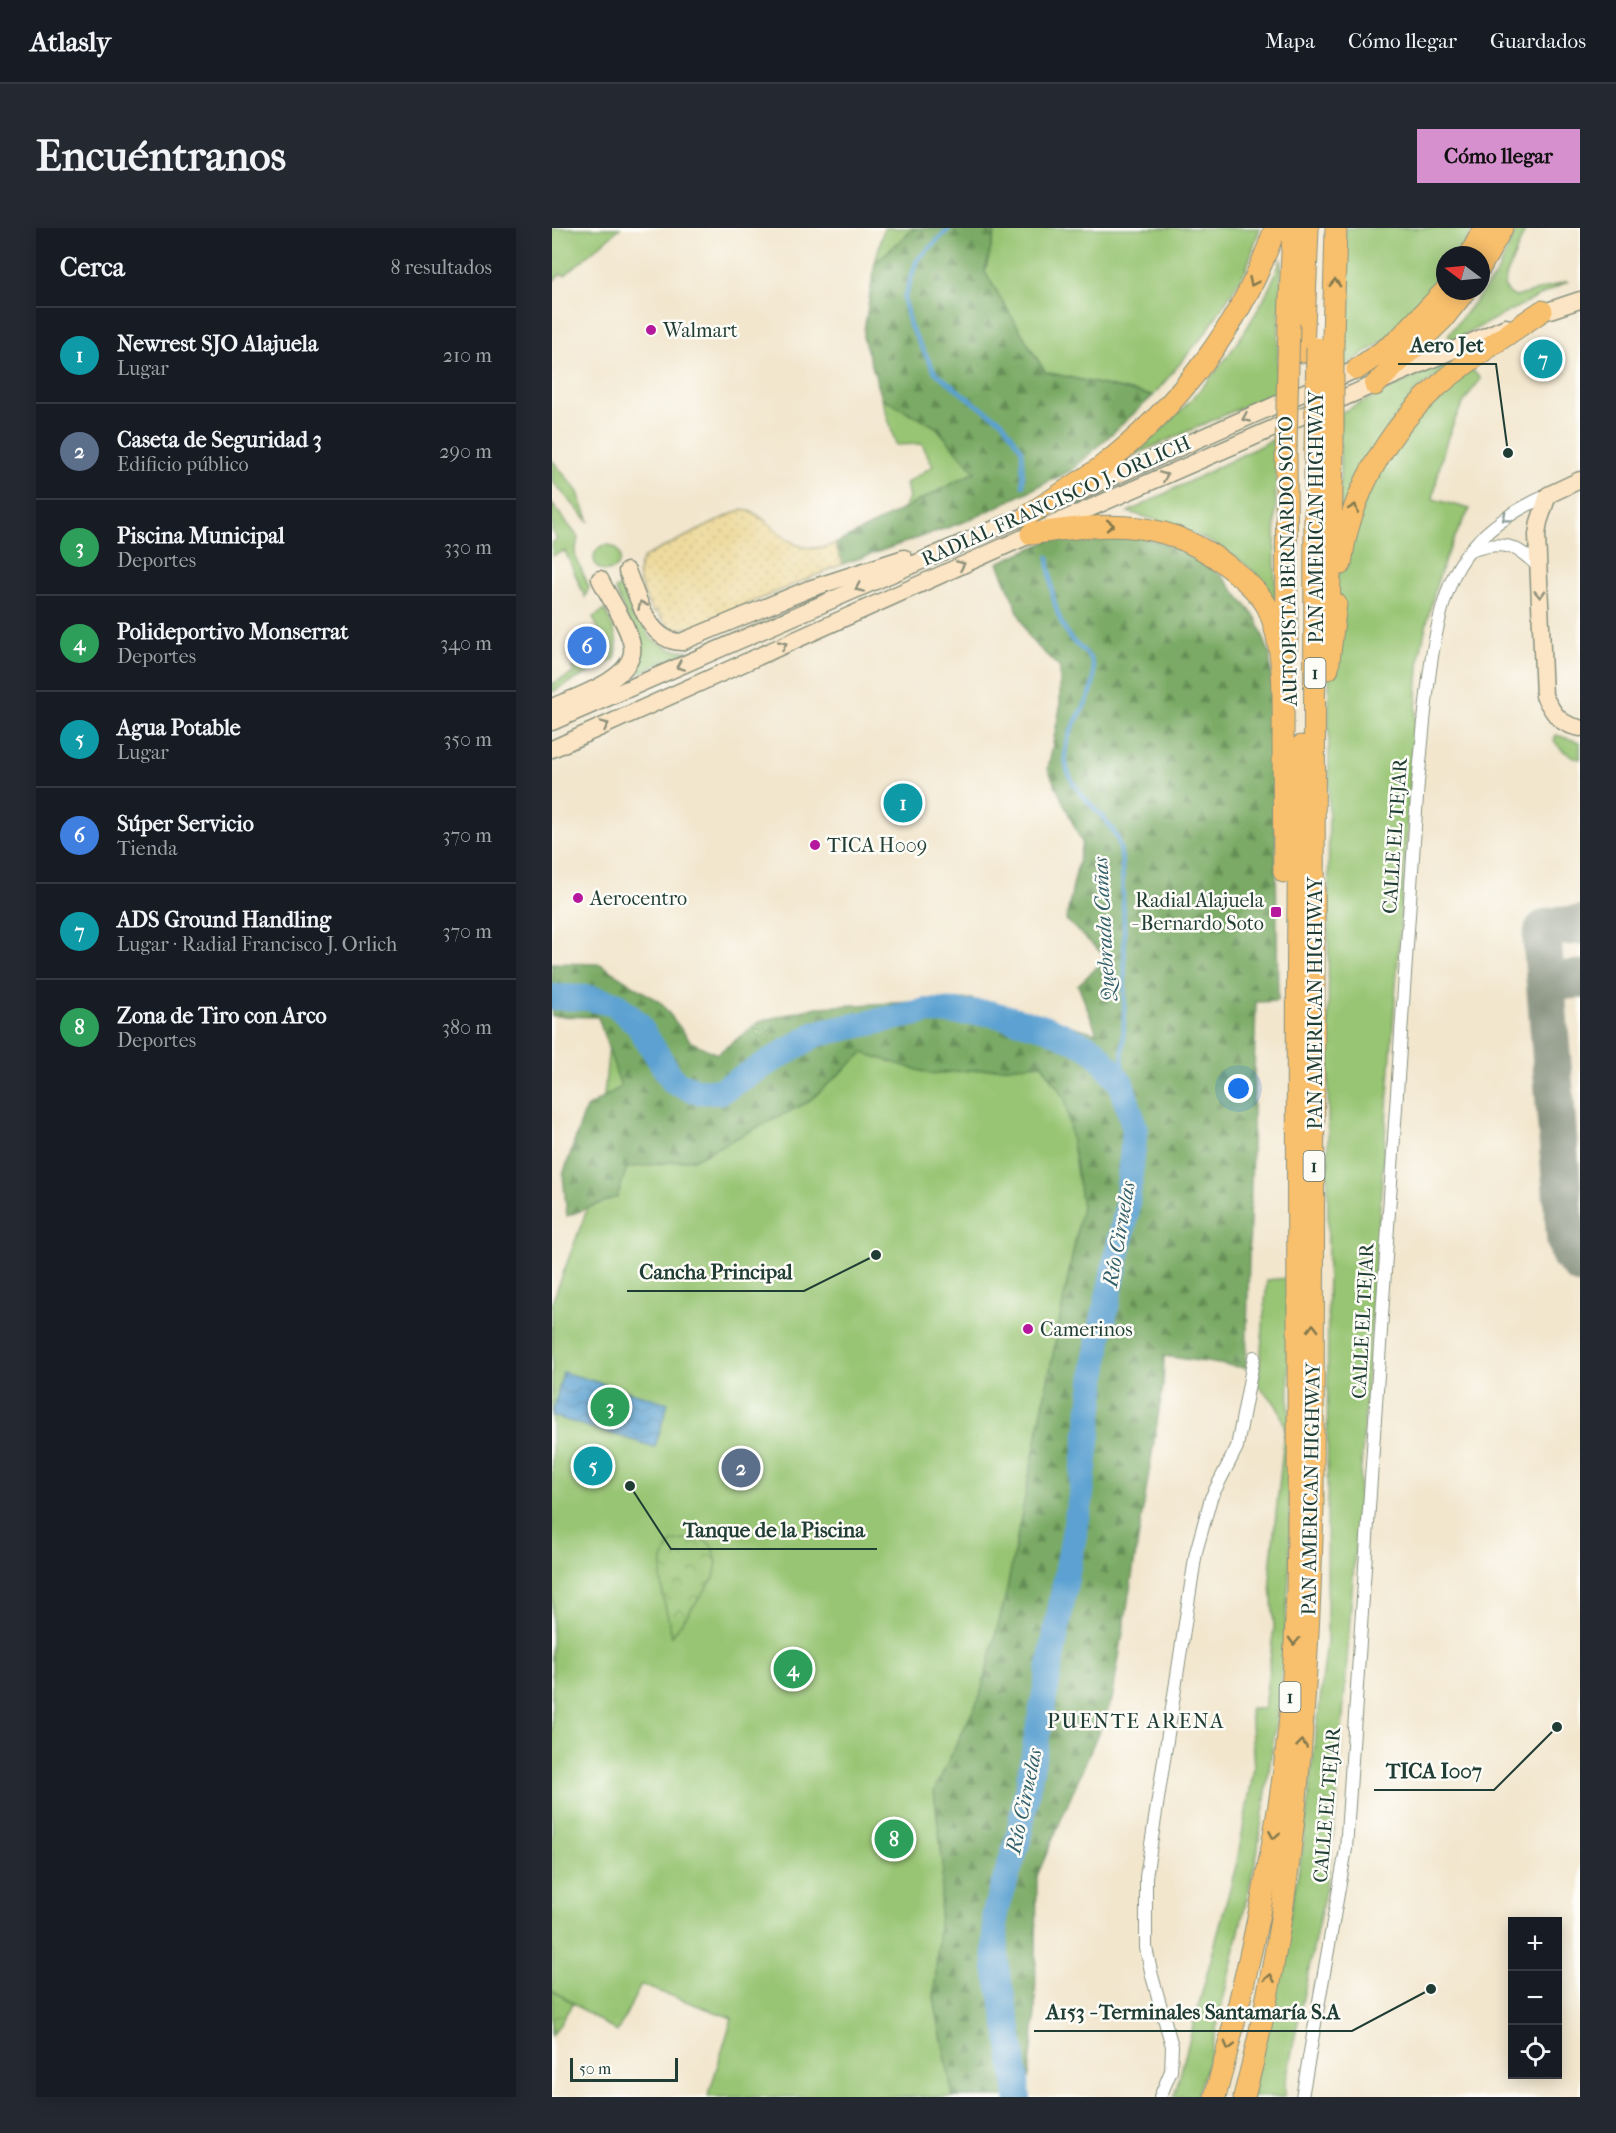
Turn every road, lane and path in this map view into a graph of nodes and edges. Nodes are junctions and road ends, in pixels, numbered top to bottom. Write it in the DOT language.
graph roads {
  1 [pos="1275,228"];
  2 [pos="1293,228"];
  3 [pos="1308,228"];
  4 [pos="1320,228"];
  5 [pos="1336,228"];
  6 [pos="1484,228"];
  7 [pos="1502,228"];
  8 [pos="1475,246"];
  9 [pos="1490,250"];
  10 [pos="1580,292"];
  11 [pos="1436,300"];
  12 [pos="1458,300"];
  13 [pos="1580,300"];
  14 [pos="1542,311"];
  15 [pos="1317,346"];
  16 [pos="1357,369"];
  17 [pos="1376,385"];
  18 [pos="1309,450"];
  19 [pos="1580,480"];
  20 [pos="1548,495"];
  21 [pos="1030,524"];
  22 [pos="996,528"];
  23 [pos="1469,551"];
  24 [pos="1538,567"];
  25 [pos="627,570"];
  26 [pos="600,579"];
  27 [pos="1328,669"];
  28 [pos="552,707"];
  29 [pos="552,723"];
  30 [pos="1580,728"];
  31 [pos="552,748"];
  32 [pos="1306,895"];
  33 [pos="1298,1288"];
  34 [pos="1254,1357"];
  35 [pos="1160,2097"];
  36 [pos="1215,2097"];
  37 [pos="1244,2097"];
  38 [pos="1302,2097"];
  1 -- 21 [label="highway, one-way"];
  2 -- 18 [label="highway, AUTOPISTA BERNARDO SOTO / 1, bridge"];
  3 -- 15 [label="highway, AUTOPISTA BERNARDO SOTO / 1"];
  4 -- 15 [label="highway, 1"];
  15 -- 5 [label="highway, AUTOPISTA BERNARDO SOTO / 1, one-way"];
  6 -- 8 [label="highway"];
  7 -- 9 [label="highway"];
  10 -- 14 [label="main road"];
  11 -- 16 [label="highway"];
  12 -- 17 [label="highway"];
  13 -- 14 [label="main road, RADIAL FRANCISCO J. ORLICH"];
  14 -- 17 [label="main road, RADIAL FRANCISCO J. ORLICH"];
  27 -- 14 [label="highway, one-way"];
  15 -- 18 [label="highway, AUTOPISTA BERNARDO SOTO / 1"];
  15 -- 18 [label="highway, AUTOPISTA BERNARDO SOTO / 1, bridge"];
  16 -- 21 [label="main road, RADIAL FRANCISCO J. ORLICH, one-way"];
  21 -- 17 [label="main road, RADIAL FRANCISCO J. ORLICH, one-way"];
  18 -- 27 [label="highway, AUTOPISTA BERNARDO SOTO / 1"];
  18 -- 32 [label="highway, AUTOPISTA BERNARDO SOTO / 1"];
  19 -- 20 [label="main road"];
  20 -- 23 [label="street, CALLE EL TEJAR, one-way"];
  20 -- 24 [label="main road"];
  21 -- 22 [label="main road, RADIAL FRANCISCO J. ORLICH"];
  31 -- 21 [label="main road, RADIAL FRANCISCO J. ORLICH, one-way"];
  21 -- 33 [label="highway, one-way"];
  22 -- 25 [label="main road, one-way"];
  22 -- 29 [label="main road, RADIAL FRANCISCO J. ORLICH, one-way"];
  23 -- 24 [label="street"];
  23 -- 38 [label="street, CALLE EL TEJAR"];
  24 -- 30 [label="main road, one-way"];
  26 -- 28 [label="main road"];
  27 -- 32 [label="highway, 1"];
  32 -- 33 [label="highway, AUTOPISTA BERNARDO SOTO / 1"];
  37 -- 32 [label="highway, PAN AMERICAN HIGHWAY / 1, one-way"];
  33 -- 36 [label="highway, AUTOPISTA BERNARDO SOTO / 1, one-way"];
  34 -- 35 [label="street"];
}
